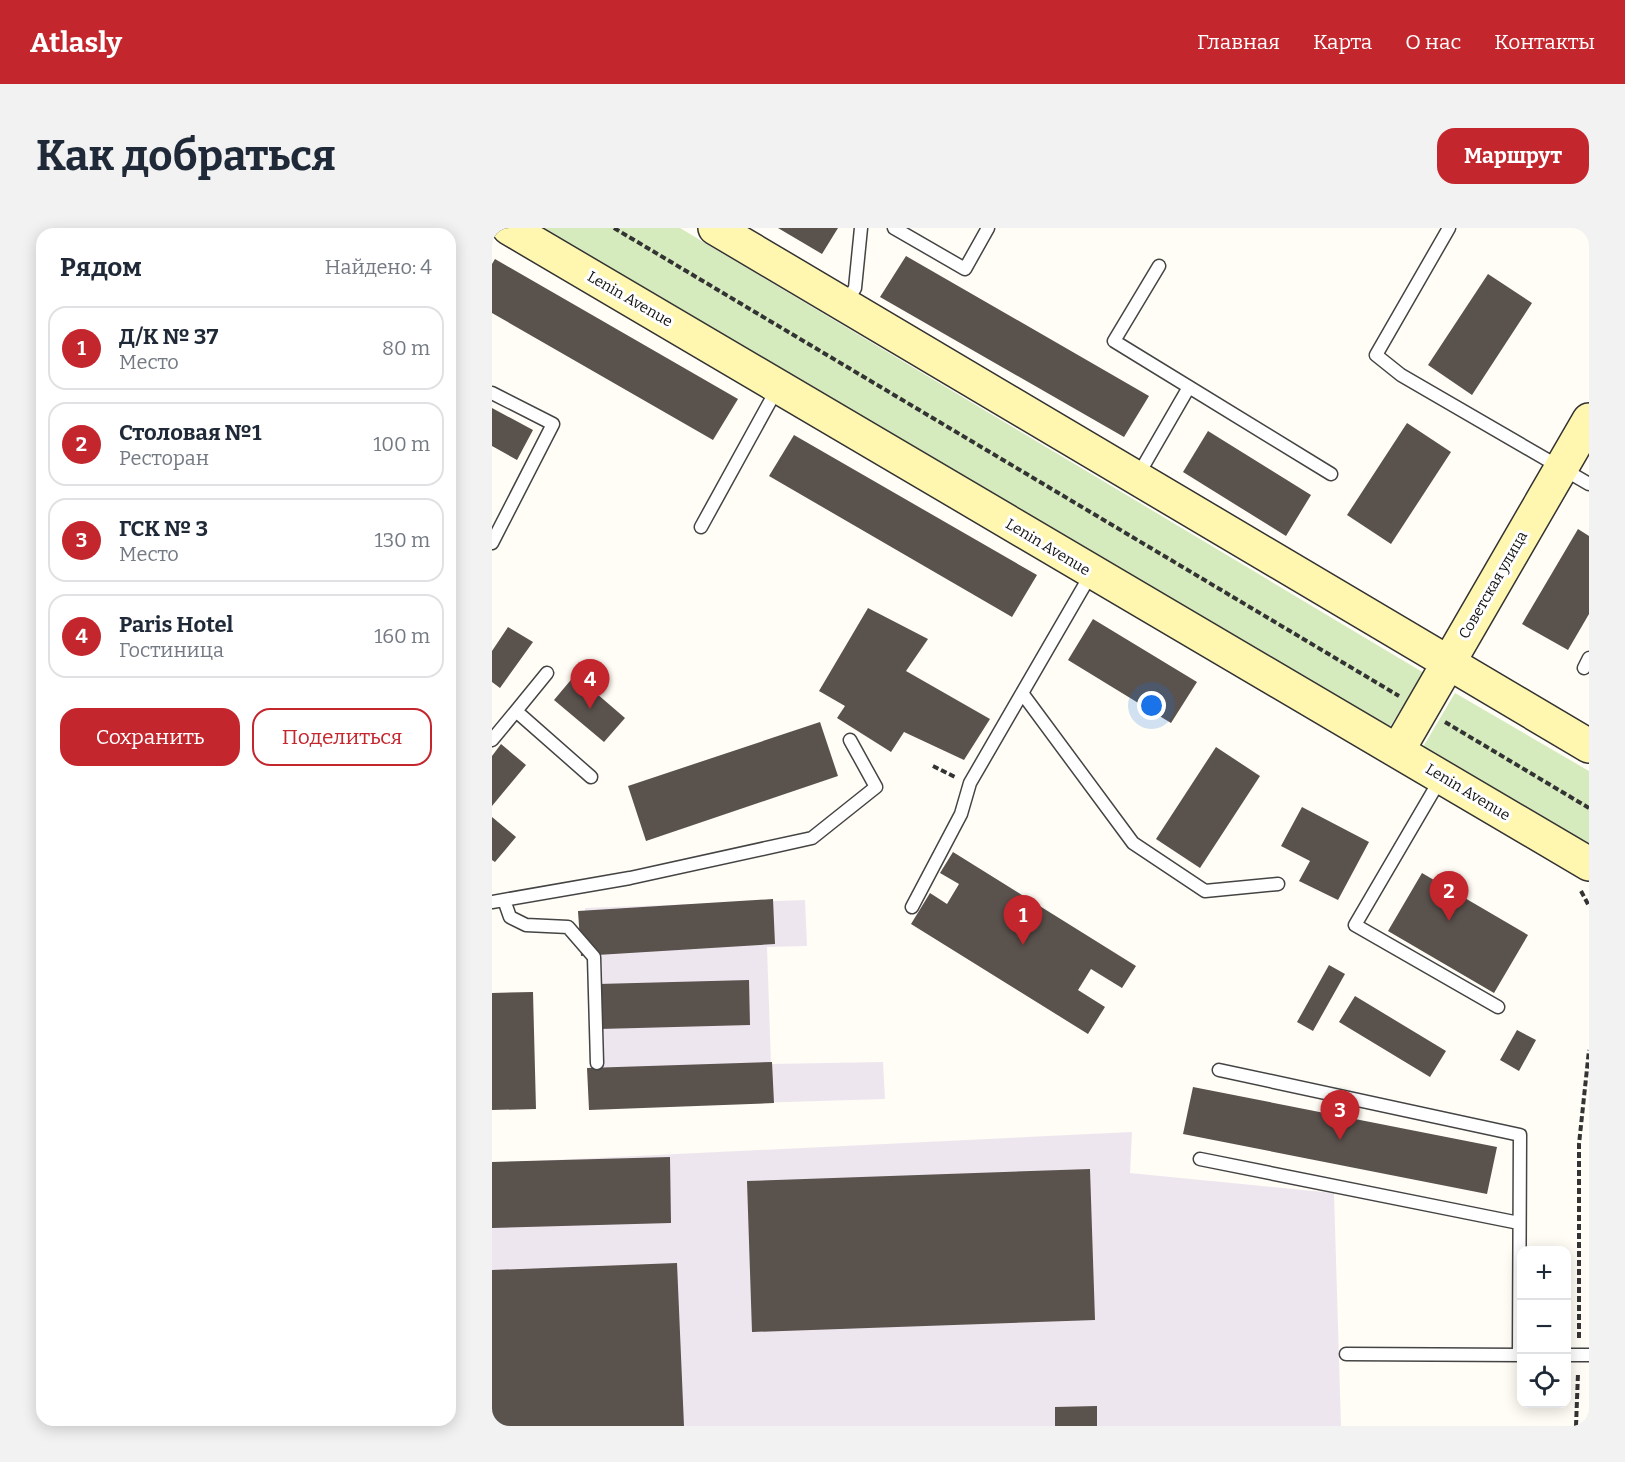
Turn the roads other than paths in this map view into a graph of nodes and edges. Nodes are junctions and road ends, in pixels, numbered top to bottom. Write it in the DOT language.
graph roads {
  1 [pos="509,228"];
  2 [pos="716,228"];
  3 [pos="861,228"];
  4 [pos="894,228"];
  5 [pos="988,228"];
  6 [pos="1449,228"];
  7 [pos="1159,266"];
  8 [pos="844,305"];
  9 [pos="778,386"];
  10 [pos="1189,387"];
  11 [pos="492,393"];
  12 [pos="1589,420"];
  13 [pos="1331,474"];
  14 [pos="1575,476"];
  15 [pos="1137,478"];
  16 [pos="701,527"];
  17 [pos="492,543"];
  18 [pos="1092,573"];
  19 [pos="1448,663"];
  20 [pos="547,673"];
  21 [pos="1022,693"];
  22 [pos="516,711"];
  23 [pos="492,740"];
  24 [pos="850,740"];
  25 [pos="1589,746"];
  26 [pos="1398,750"];
  27 [pos="591,777"];
  28 [pos="1441,777"];
  29 [pos="1589,864"];
  30 [pos="1278,884"];
  31 [pos="498,902"];
  32 [pos="912,907"];
  33 [pos="1498,1007"];
  34 [pos="597,1063"];
  35 [pos="1219,1070"];
  36 [pos="1200,1159"];
  37 [pos="1519,1222"];
  38 [pos="1346,1354"];
  39 [pos="1520,1354"];
  40 [pos="1517,1355"];
  1 -- 9 [label="street, Lenin Avenue"];
  2 -- 8 [label="street"];
  3 -- 8 [label="lane"];
  4 -- 5 [label="lane"];
  6 -- 14 [label="lane"];
  7 -- 10 [label="lane"];
  8 -- 15 [label="street"];
  9 -- 16 [label="lane"];
  9 -- 18 [label="street, Lenin Avenue"];
  10 -- 13 [label="lane"];
  10 -- 15 [label="lane"];
  11 -- 17 [label="lane"];
  12 -- 14 [label="street, Советская улица"];
  14 -- 19 [label="street, Советская улица"];
  15 -- 19 [label="street"];
  18 -- 21 [label="lane"];
  18 -- 26 [label="street, Lenin Avenue"];
  19 -- 25 [label="street"];
  19 -- 26 [label="street, Советская улица"];
  20 -- 22 [label="lane"];
  21 -- 30 [label="lane"];
  21 -- 32 [label="lane"];
  22 -- 23 [label="lane"];
  22 -- 27 [label="lane"];
  24 -- 31 [label="lane"];
  26 -- 28 [label="street, Lenin Avenue"];
  28 -- 29 [label="street, Lenin Avenue"];
  28 -- 33 [label="lane"];
  31 -- 34 [label="lane"];
  35 -- 37 [label="lane"];
  36 -- 37 [label="lane"];
  37 -- 39 [label="lane"];
  38 -- 40 [label="lane"];
}
